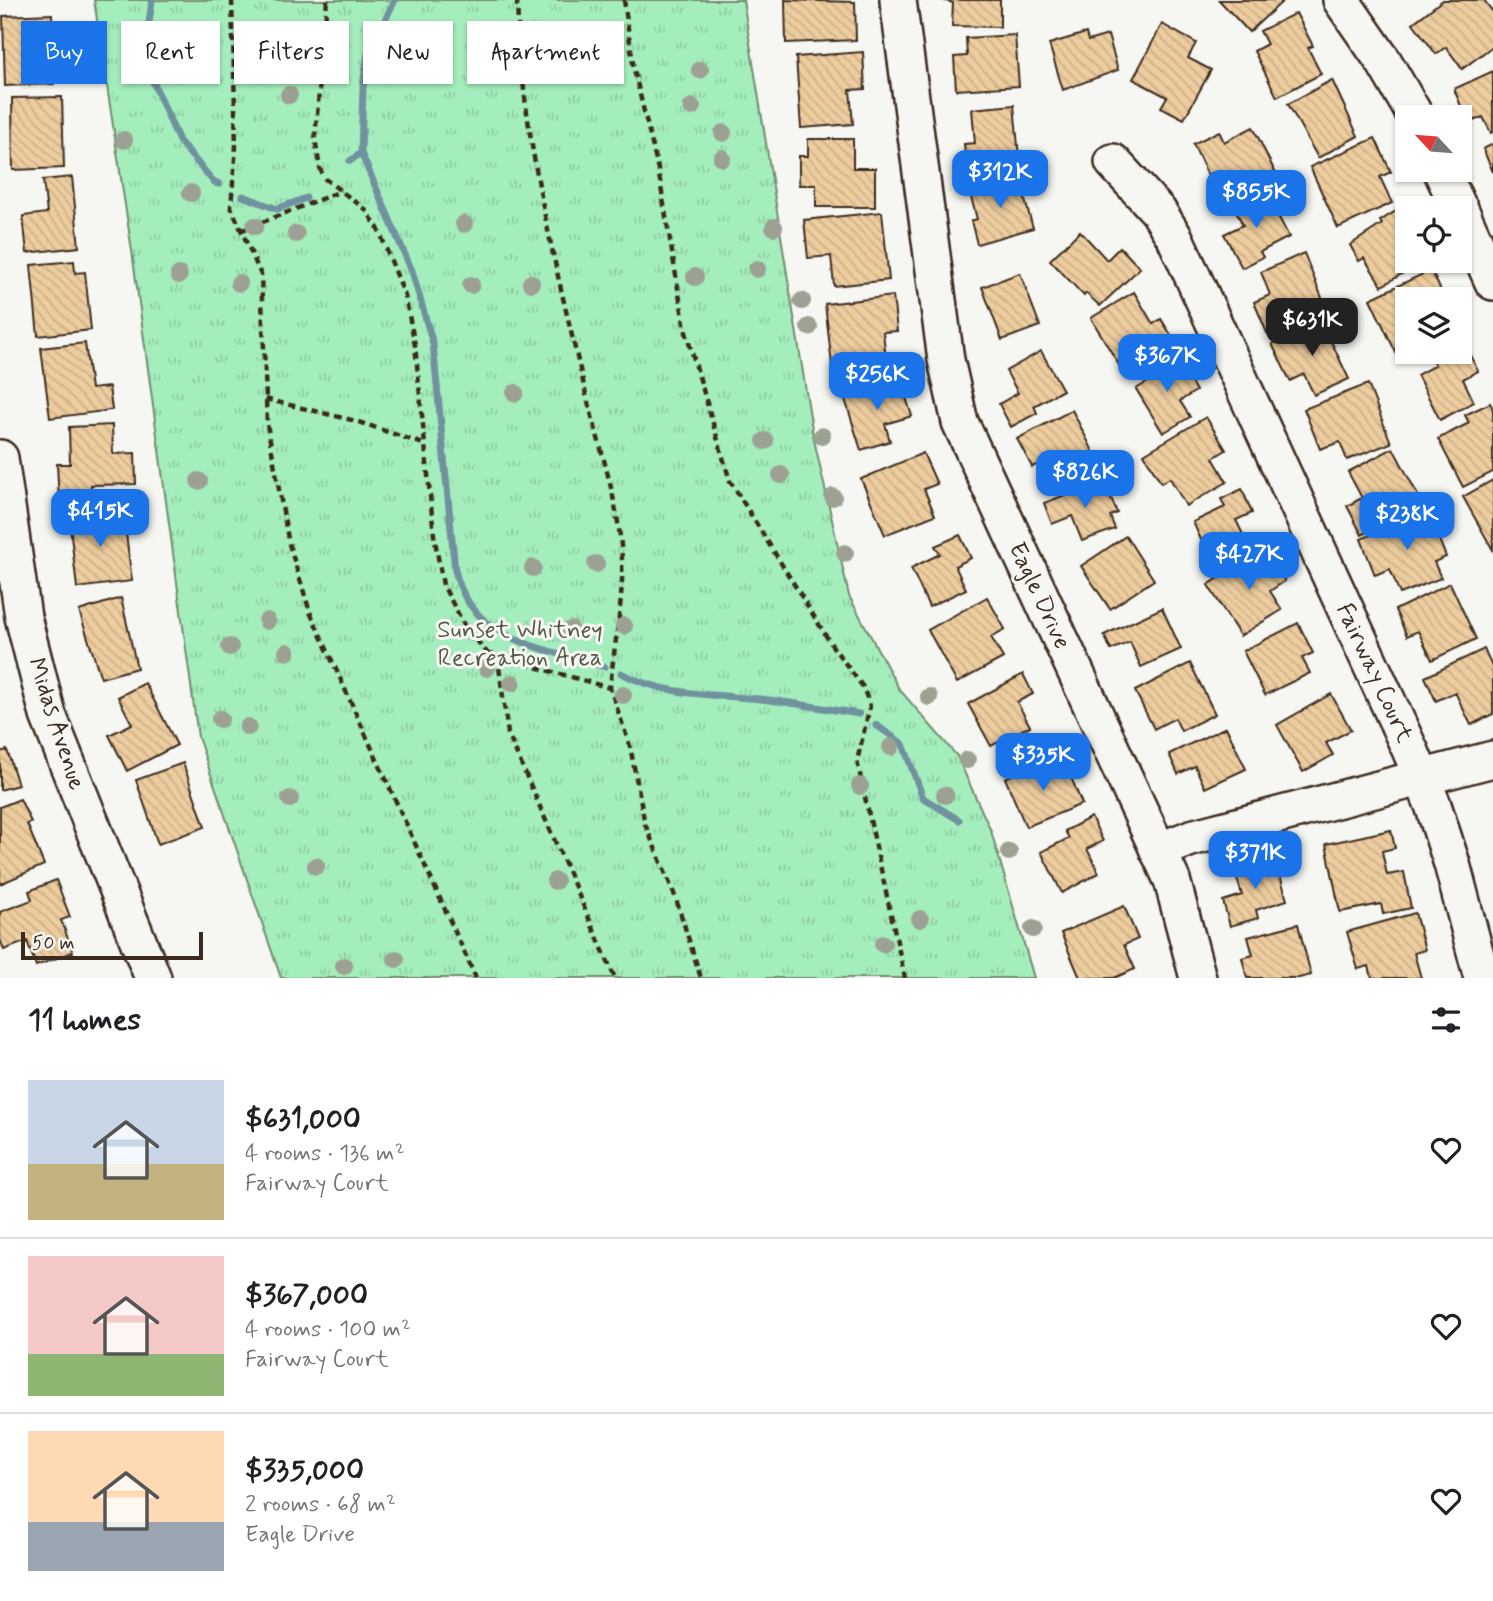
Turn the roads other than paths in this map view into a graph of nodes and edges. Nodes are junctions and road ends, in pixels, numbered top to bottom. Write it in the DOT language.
graph roads {
  1 [pos="898,0"];
  2 [pos="1341,0"];
  3 [pos="1409,105"];
  4 [pos="1113,162"];
  5 [pos="1472,237"];
  6 [pos="1493,282"];
  7 [pos="0,458"];
  8 [pos="1493,759"];
  9 [pos="1422,778"];
  10 [pos="1158,852"];
  11 [pos="147,976"];
  12 [pos="1198,978"];
  13 [pos="1482,978"];
  1 -- 10 [label="street, Eagle Drive"];
  2 -- 3 [label="street"];
  4 -- 9 [label="street, Fairway Court"];
  5 -- 6 [label="street"];
  7 -- 11 [label="street, Midas Avenue"];
  8 -- 9 [label="street"];
  9 -- 10 [label="street"];
  9 -- 13 [label="street, Fairway Court"];
  10 -- 12 [label="street, Eagle Drive"];
}
